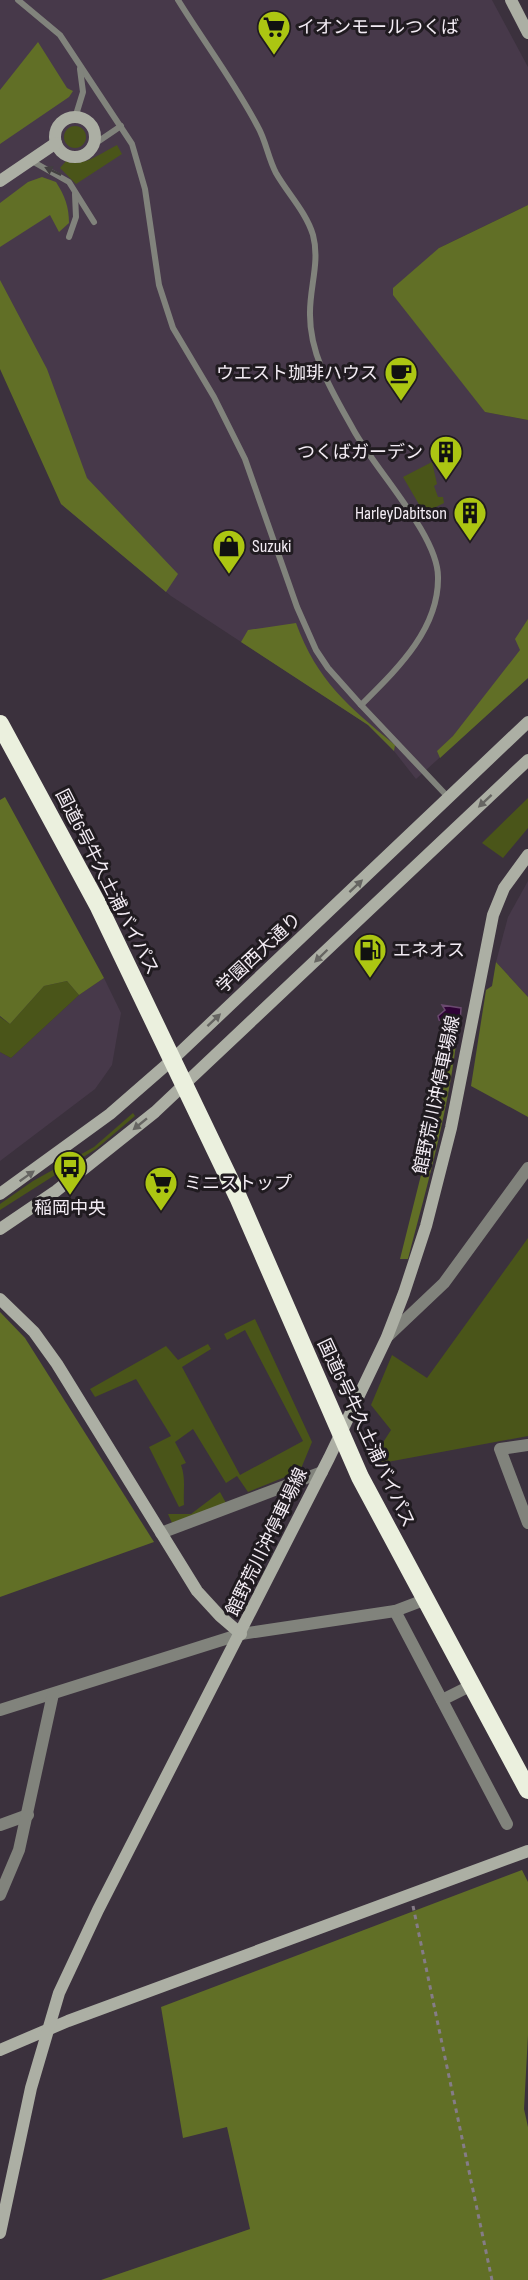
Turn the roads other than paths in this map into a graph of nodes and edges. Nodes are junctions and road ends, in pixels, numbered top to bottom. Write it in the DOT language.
graph roads {
  1 [pos="18,0"];
  2 [pos="178,0"];
  3 [pos="511,0"];
  4 [pos="528,33"];
  5 [pos="74,55"];
  6 [pos="75,118"];
  7 [pos="120,126"];
  8 [pos="56,143"];
  9 [pos="93,145"];
  10 [pos="30,160"];
  11 [pos="0,181"];
  12 [pos="69,182"];
  13 [pos="94,222"];
  14 [pos="69,237"];
  15 [pos="361,705"];
  16 [pos="528,722"];
  17 [pos="0,724"];
  18 [pos="528,760"];
  19 [pos="448,797"];
  20 [pos="528,855"];
  21 [pos="172,1060"];
  22 [pos="184,1086"];
  23 [pos="528,1168"];
  24 [pos="0,1194"];
  25 [pos="0,1229"];
  26 [pos="0,1299"];
  27 [pos="387,1337"];
  28 [pos="340,1435"];
  29 [pos="528,1445"];
  30 [pos="322,1472"];
  31 [pos="528,1523"];
  32 [pos="161,1533"];
  33 [pos="424,1600"];
  34 [pos="395,1611"];
  35 [pos="241,1634"];
  36 [pos="471,1685"];
  37 [pos="53,1694"];
  38 [pos="442,1700"];
  39 [pos="0,1710"];
  40 [pos="528,1790"];
  41 [pos="28,1815"];
  42 [pos="507,1824"];
  43 [pos="0,1825"];
  44 [pos="528,1851"];
  45 [pos="0,1895"];
  46 [pos="46,2030"];
  47 [pos="0,2050"];
  48 [pos="3,2207"];
  49 [pos="0,2233"];
  1 -- 5 [label="lane"];
  2 -- 15 [label="lane"];
  3 -- 4 [label="main road"];
  5 -- 6 [label="lane"];
  5 -- 7 [label="lane"];
  6 -- 8 [label="main road"];
  6 -- 9 [label="main road"];
  7 -- 9 [label="lane"];
  7 -- 15 [label="lane"];
  8 -- 9 [label="main road"];
  8 -- 10 [label="main road"];
  10 -- 11 [label="main road"];
  12 -- 10 [label="lane, one-way"];
  12 -- 13 [label="lane"];
  12 -- 14 [label="lane"];
  15 -- 19 [label="lane"];
  16 -- 19 [label="main road, 学園西大通り"];
  17 -- 21 [label="highway, 国道6号牛久土浦バイパス"];
  18 -- 22 [label="main road, one-way"];
  21 -- 19 [label="main road, 学園西大通り, one-way"];
  20 -- 27 [label="main road, 館野荒川沖停車場線"];
  21 -- 22 [label="highway, 国道6号牛久土浦バイパス"];
  24 -- 21 [label="main road, 学園西大通り, one-way"];
  22 -- 25 [label="main road, one-way"];
  22 -- 28 [label="highway, 国道6号牛久土浦バイパス"];
  23 -- 27 [label="street"];
  26 -- 32 [label="main road"];
  27 -- 28 [label="main road, 館野荒川沖停車場線"];
  28 -- 30 [label="main road, 館野荒川沖停車場線"];
  28 -- 33 [label="highway, 国道6号牛久土浦バイパス"];
  29 -- 31 [label="street"];
  30 -- 32 [label="street"];
  30 -- 35 [label="main road, 館野荒川沖停車場線"];
  32 -- 35 [label="main road"];
  33 -- 34 [label="street"];
  33 -- 36 [label="highway, 国道6号牛久土浦バイパス"];
  34 -- 35 [label="street"];
  34 -- 38 [label="street"];
  35 -- 37 [label="street"];
  35 -- 46 [label="main road, 館野荒川沖停車場線"];
  36 -- 38 [label="street"];
  36 -- 40 [label="highway, 国道6号牛久土浦バイパス"];
  37 -- 39 [label="street"];
  37 -- 41 [label="street"];
  38 -- 42 [label="street"];
  41 -- 43 [label="street"];
  41 -- 45 [label="street"];
  44 -- 46 [label="main road"];
  46 -- 47 [label="main road"];
  46 -- 48 [label="main road, 館野荒川沖停車場線"];
  48 -- 49 [label="main road, 館野荒川沖停車場線"];
}
